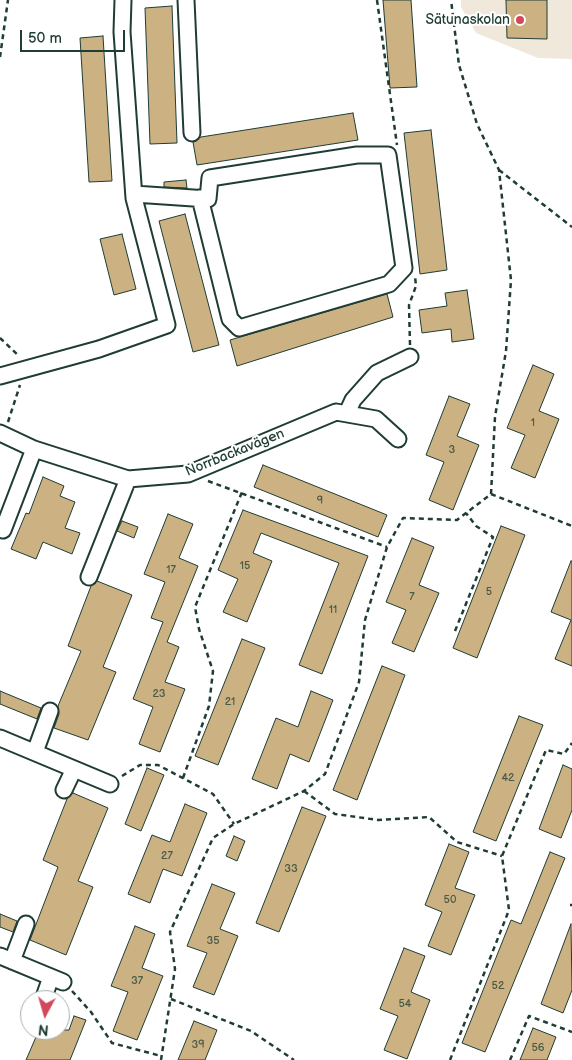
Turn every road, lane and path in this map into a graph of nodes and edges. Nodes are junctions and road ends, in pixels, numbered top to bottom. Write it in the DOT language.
graph roads {
  1 [pos="8,0"];
  2 [pos="123,0"];
  3 [pos="186,0"];
  4 [pos="450,0"];
  5 [pos="0,57"];
  6 [pos="192,133"];
  7 [pos="499,170"];
  8 [pos="134,194"];
  9 [pos="200,198"];
  10 [pos="572,227"];
  11 [pos="410,356"];
  12 [pos="0,376"];
  13 [pos="346,413"];
  14 [pos="0,433"];
  15 [pos="398,439"];
  16 [pos="34,449"];
  17 [pos="188,474"];
  18 [pos="128,479"];
  19 [pos="242,492"];
  20 [pos="491,494"];
  21 [pos="466,513"];
  22 [pos="572,526"];
  23 [pos="3,530"];
  24 [pos="387,547"];
  25 [pos="89,577"];
  26 [pos="455,631"];
  27 [pos="50,711"];
  28 [pos="0,738"];
  29 [pos="572,743"];
  30 [pos="34,752"];
  31 [pos="74,768"];
  32 [pos="183,778"];
  33 [pos="110,784"];
  34 [pos="64,790"];
  35 [pos="304,791"];
  36 [pos="234,824"];
  37 [pos="502,856"];
  38 [pos="26,924"];
  39 [pos="6,958"];
  40 [pos="57,979"];
  41 [pos="50,990"];
  42 [pos="171,999"];
  43 [pos="572,1032"];
  44 [pos="161,1058"];
  45 [pos="294,1060"];
  46 [pos="450,1060"];
  47 [pos="510,1060"];
  1 -- 5 [label="path"];
  2 -- 8 [label="street"];
  3 -- 6 [label="street"];
  4 -- 7 [label="path"];
  7 -- 10 [label="path"];
  7 -- 20 [label="path"];
  8 -- 9 [label="street"];
  8 -- 12 [label="street"];
  9 -- 9 [label="street"];
  11 -- 13 [label="street"];
  13 -- 15 [label="street, Norrbackavägen"];
  13 -- 17 [label="street, Norrbackavägen"];
  14 -- 16 [label="street, Norrbackavägen"];
  16 -- 18 [label="street, Norrbackavägen"];
  16 -- 23 [label="street"];
  17 -- 18 [label="street, Norrbackavägen"];
  17 -- 19 [label="path"];
  18 -- 25 [label="street"];
  19 -- 24 [label="path"];
  19 -- 32 [label="path"];
  20 -- 21 [label="path"];
  20 -- 22 [label="path"];
  21 -- 24 [label="path"];
  21 -- 26 [label="path"];
  24 -- 35 [label="path"];
  27 -- 30 [label="street"];
  28 -- 30 [label="street"];
  29 -- 37 [label="path"];
  30 -- 31 [label="street"];
  31 -- 33 [label="street"];
  31 -- 34 [label="street"];
  32 -- 33 [label="path"];
  32 -- 36 [label="path"];
  35 -- 36 [label="path"];
  35 -- 37 [label="path"];
  36 -- 42 [label="path"];
  37 -- 46 [label="path"];
  38 -- 39 [label="street"];
  39 -- 40 [label="street"];
  40 -- 41 [label="street"];
  40 -- 44 [label="path"];
  42 -- 44 [label="path"];
  42 -- 45 [label="path"];
  43 -- 47 [label="path"];
}
